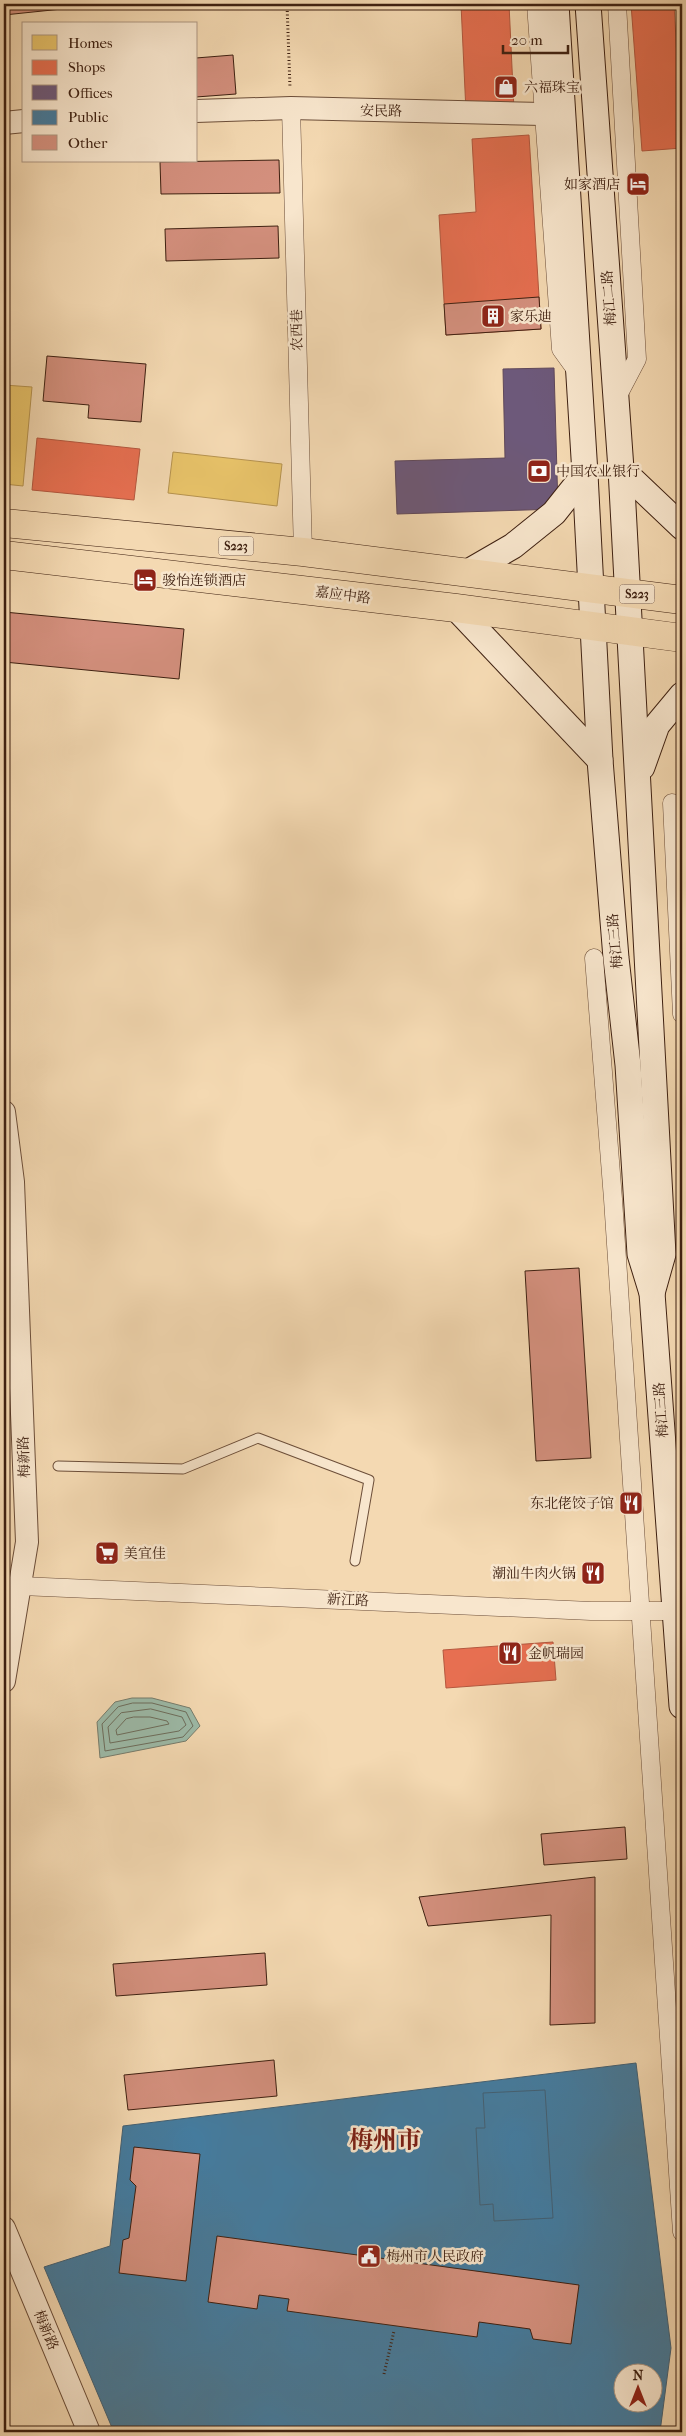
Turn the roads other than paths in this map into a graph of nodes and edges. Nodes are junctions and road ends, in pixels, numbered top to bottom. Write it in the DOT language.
graph roads {
  1 [pos="536,4"];
  2 [pos="556,4"];
  3 [pos="588,4"];
  4 [pos="618,4"];
  5 [pos="291,108"];
  6 [pos="198,111"];
  7 [pos="553,120"];
  8 [pos="22,121"];
  9 [pos="4,123"];
  10 [pos="616,400"];
  11 [pos="621,469"];
  12 [pos="585,474"];
  13 [pos="4,523"];
  14 [pos="682,527"];
  15 [pos="303,552"];
  16 [pos="4,555"];
  17 [pos="468,572"];
  18 [pos="591,588"];
  19 [pos="628,592"];
  20 [pos="682,600"];
  21 [pos="456,608"];
  22 [pos="593,626"];
  23 [pos="630,630"];
  24 [pos="682,638"];
  25 [pos="682,695"];
  26 [pos="600,760"];
  27 [pos="638,779"];
  28 [pos="672,803"];
  29 [pos="594,958"];
  30 [pos="682,1014"];
  31 [pos="4,1112"];
  32 [pos="8,1183"];
  33 [pos="652,1293"];
  34 [pos="58,1466"];
  35 [pos="355,1561"];
  36 [pos="12,1587"];
  37 [pos="679,1612"];
  38 [pos="4,1681"];
  39 [pos="682,1706"];
  40 [pos="4,2228"];
  41 [pos="682,2232"];
  42 [pos="89,2432"];
  1 -- 7 [label="street"];
  2 -- 7 [label="main road"];
  3 -- 10 [label="main road, 梅江二路"];
  4 -- 10 [label="street"];
  5 -- 6 [label="street, 安民路"];
  5 -- 7 [label="street, 安民路"];
  5 -- 15 [label="street, 农西巷"];
  7 -- 12 [label="main road"];
  8 -- 9 [label="street"];
  10 -- 11 [label="main road, 梅江二路"];
  11 -- 14 [label="main road"];
  11 -- 19 [label="main road, 梅江二路"];
  12 -- 17 [label="main road"];
  12 -- 18 [label="main road"];
  13 -- 15 [label="main road, S223"];
  15 -- 17 [label="main road, S223"];
  16 -- 21 [label="main road, 嘉应中路"];
  17 -- 18 [label="main road, S223"];
  18 -- 19 [label="main road, S223"];
  18 -- 22 [label="main road, 梅江三路"];
  19 -- 20 [label="main road, S223"];
  19 -- 23 [label="main road, 梅江三路"];
  21 -- 22 [label="main road, 嘉应中路"];
  21 -- 26 [label="main road"];
  22 -- 23 [label="main road, 嘉应中路"];
  22 -- 26 [label="main road, 梅江三路"];
  23 -- 24 [label="main road, 嘉应中路"];
  23 -- 27 [label="main road, 梅江三路"];
  25 -- 27 [label="main road"];
  26 -- 33 [label="main road, 梅江三路"];
  27 -- 33 [label="main road, 梅江三路"];
  28 -- 30 [label="street"];
  29 -- 41 [label="street"];
  31 -- 32 [label="street, 梅新路"];
  32 -- 36 [label="street, 梅新路"];
  33 -- 37 [label="main road, 梅江三路"];
  34 -- 35 [label="lane"];
  36 -- 37 [label="street, 新江路"];
  36 -- 38 [label="street, 梅新路"];
  37 -- 39 [label="main road, 梅江三路"];
  40 -- 42 [label="street, 梅新路"];
}
